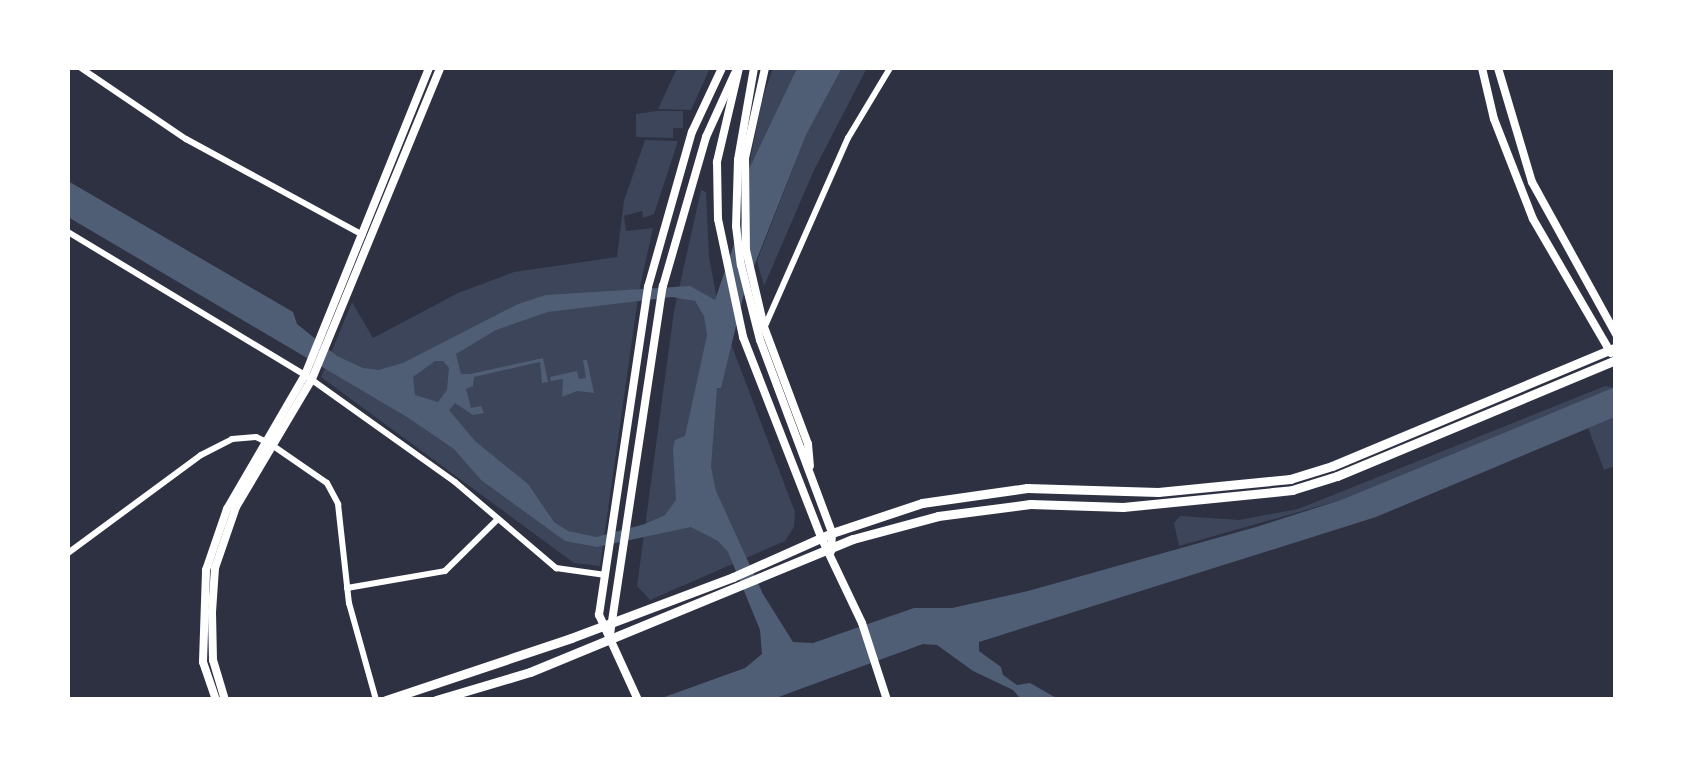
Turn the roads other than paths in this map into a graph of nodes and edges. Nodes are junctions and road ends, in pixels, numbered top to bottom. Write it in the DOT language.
graph roads {
  1 [pos="81,68"];
  2 [pos="429,68"];
  3 [pos="440,68"];
  4 [pos="722,68"];
  5 [pos="738,68"];
  6 [pos="754,68"];
  7 [pos="764,68"];
  8 [pos="890,68"];
  9 [pos="1482,68"];
  10 [pos="1498,68"];
  11 [pos="68,232"];
  12 [pos="364,235"];
  13 [pos="752,292"];
  14 [pos="330,326"];
  15 [pos="764,327"];
  16 [pos="1616,334"];
  17 [pos="1614,356"];
  18 [pos="308,377"];
  19 [pos="272,444"];
  20 [pos="811,475"];
  21 [pos="498,519"];
  22 [pos="826,535"];
  23 [pos="831,551"];
  24 [pos="68,553"];
  25 [pos="607,575"];
  26 [pos="347,588"];
  27 [pos="606,625"];
  28 [pos="609,642"];
  29 [pos="637,698"];
  30 [pos="884,699"];
  31 [pos="216,700"];
  32 [pos="226,700"];
  33 [pos="376,700"];
  34 [pos="386,700"];
  35 [pos="436,700"];
  1 -- 12 [label="street"];
  2 -- 12 [label="main road"];
  3 -- 14 [label="main road"];
  4 -- 25 [label="main road"];
  5 -- 22 [label="main road"];
  5 -- 27 [label="main road"];
  6 -- 13 [label="main road"];
  7 -- 13 [label="main road"];
  8 -- 15 [label="street"];
  9 -- 17 [label="main road"];
  10 -- 16 [label="main road"];
  11 -- 18 [label="street"];
  12 -- 14 [label="main road"];
  13 -- 15 [label="main road"];
  13 -- 20 [label="main road"];
  14 -- 18 [label="main road"];
  15 -- 20 [label="main road"];
  17 -- 22 [label="main road"];
  17 -- 23 [label="main road"];
  18 -- 19 [label="main road"];
  18 -- 21 [label="street"];
  19 -- 24 [label="street"];
  19 -- 26 [label="street"];
  19 -- 31 [label="main road"];
  19 -- 32 [label="main road"];
  20 -- 22 [label="main road"];
  21 -- 25 [label="street"];
  21 -- 26 [label="street"];
  22 -- 23 [label="main road"];
  22 -- 27 [label="main road"];
  23 -- 28 [label="main road"];
  23 -- 30 [label="main road"];
  25 -- 27 [label="main road"];
  26 -- 33 [label="street"];
  27 -- 28 [label="main road"];
  27 -- 34 [label="main road"];
  28 -- 29 [label="main road"];
  28 -- 35 [label="main road"];
}
